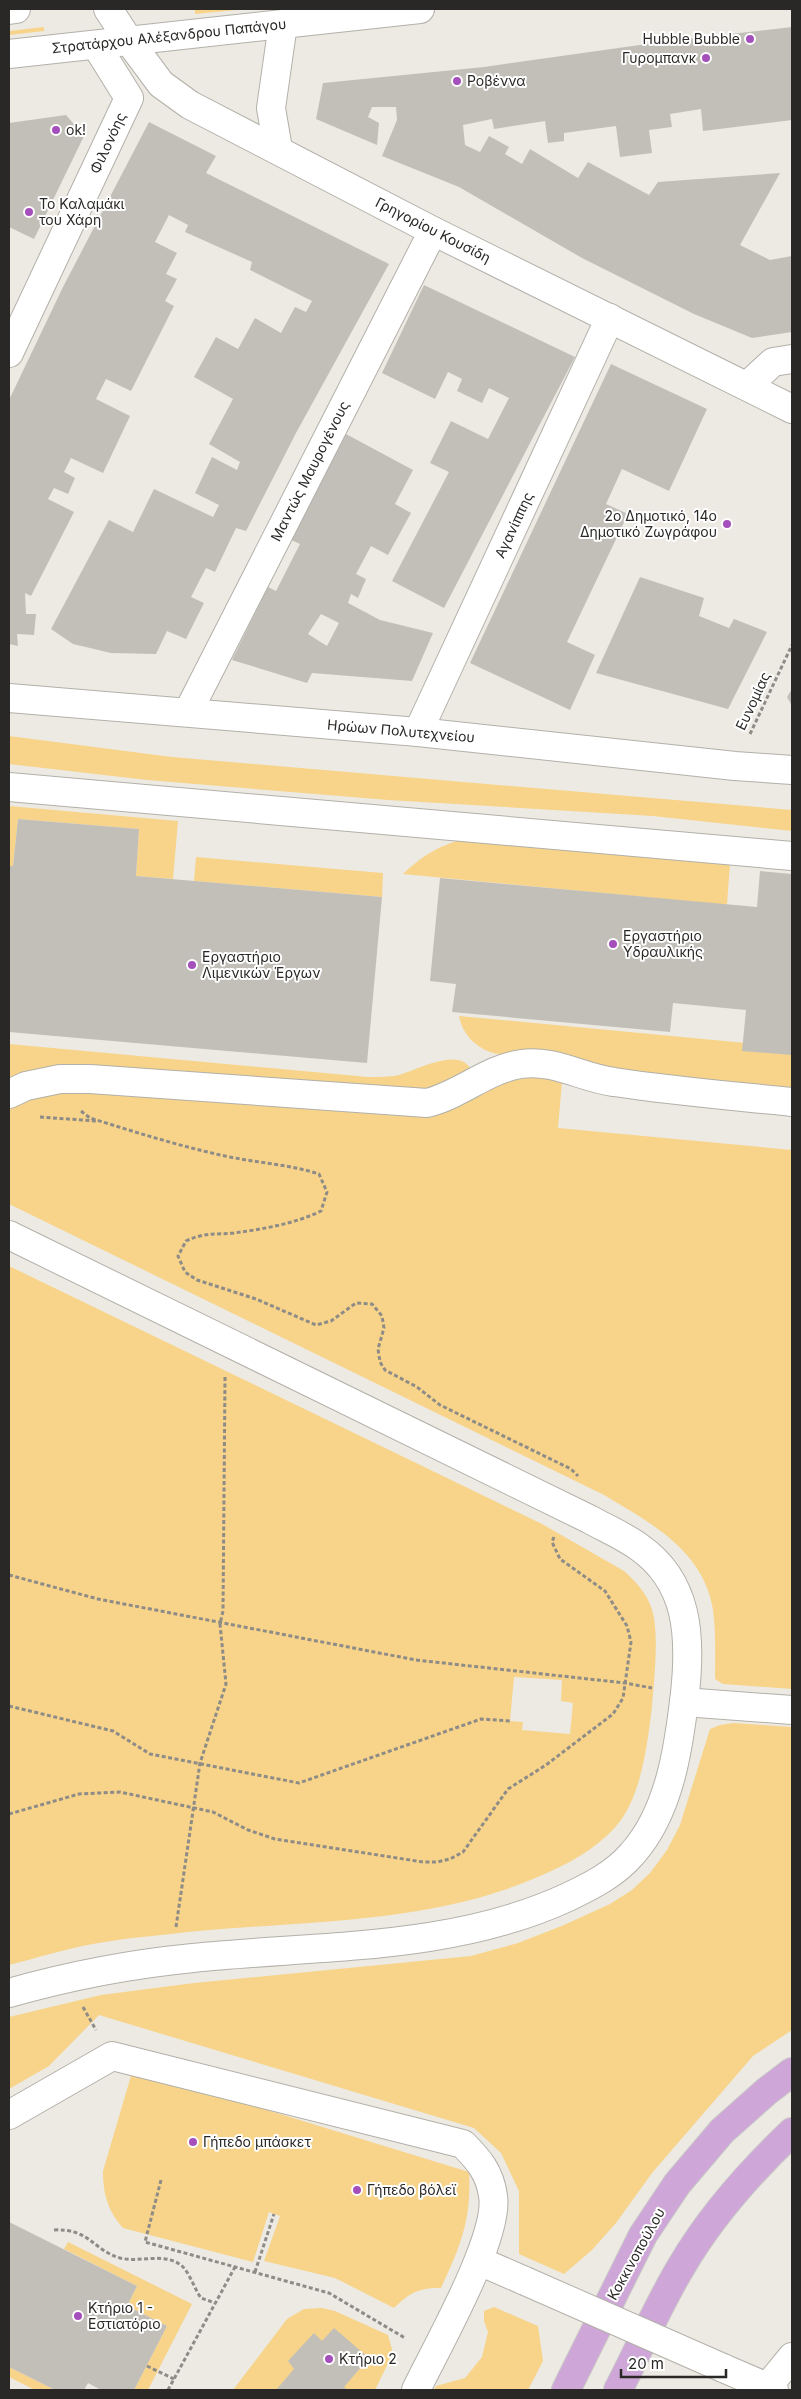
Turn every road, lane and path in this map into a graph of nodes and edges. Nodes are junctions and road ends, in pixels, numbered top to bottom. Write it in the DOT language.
graph roads {
  1 [pos="16,9"];
  2 [pos="108,9"];
  3 [pos="420,9"];
  4 [pos="9,10"];
  5 [pos="283,24"];
  6 [pos="129,41"];
  7 [pos="96,45"];
  8 [pos="9,54"];
  9 [pos="278,149"];
  10 [pos="432,231"];
  11 [pos="610,318"];
  12 [pos="9,353"];
  13 [pos="792,358"];
  14 [pos="747,386"];
  15 [pos="792,409"];
  16 [pos="792,645"];
  17 [pos="9,698"];
  18 [pos="188,712"];
  19 [pos="418,732"];
  20 [pos="735,766"];
  21 [pos="792,770"];
  22 [pos="9,787"];
  23 [pos="792,856"];
  24 [pos="9,1094"];
  25 [pos="792,1102"];
  26 [pos="101,1122"];
  27 [pos="9,1235"];
  28 [pos="226,1342"];
  29 [pos="566,1508"];
  30 [pos="9,1575"];
  31 [pos="220,1624"];
  32 [pos="625,1683"];
  33 [pos="684,1702"];
  34 [pos="9,1706"];
  35 [pos="792,1710"];
  36 [pos="510,1721"];
  37 [pos="200,1763"];
  38 [pos="194,1807"];
  39 [pos="9,1814"];
  40 [pos="171,1960"];
  41 [pos="66,1979"];
  42 [pos="9,1993"];
  43 [pos="112,2056"];
  44 [pos="792,2072"];
  45 [pos="9,2115"];
  46 [pos="792,2132"];
  47 [pos="161,2180"];
  48 [pos="274,2214"];
  49 [pos="54,2230"];
  50 [pos="479,2261"];
  51 [pos="235,2267"];
  52 [pos="255,2272"];
  53 [pos="215,2303"];
  54 [pos="405,2337"];
  55 [pos="792,2357"];
  56 [pos="146,2366"];
  57 [pos="174,2379"];
  58 [pos="769,2389"];
  59 [pos="168,2390"];
  60 [pos="416,2390"];
  61 [pos="566,2390"];
  62 [pos="618,2390"];
  1 -- 4 [label="street"];
  2 -- 6 [label="street, Γρηγορίου Κουσίδη"];
  3 -- 5 [label="street, Στρατάρχου Αλέξανδρου Παπάγου"];
  5 -- 6 [label="street, Στρατάρχου Αλέξανδρου Παπάγου"];
  5 -- 9 [label="street"];
  6 -- 7 [label="street, Στρατάρχου Αλέξανδρου Παπάγου"];
  6 -- 9 [label="street, Γρηγορίου Κουσίδη"];
  7 -- 8 [label="street, Στρατάρχου Αλέξανδρου Παπάγου"];
  7 -- 12 [label="street, Φιλονόης"];
  9 -- 10 [label="street, Γρηγορίου Κουσίδη"];
  10 -- 11 [label="street, Γρηγορίου Κουσίδη"];
  10 -- 18 [label="street, Μαντώς Μαυρογένους"];
  11 -- 14 [label="street, Γρηγορίου Κουσίδη"];
  11 -- 19 [label="street, Αγανίππης"];
  13 -- 14 [label="street"];
  14 -- 15 [label="street, Γρηγορίου Κουσίδη"];
  16 -- 20 [label="path, Ευνομίας"];
  17 -- 18 [label="street, Ηρώων Πολυτεχνείου"];
  18 -- 19 [label="street, Ηρώων Πολυτεχνείου"];
  19 -- 20 [label="street, Ηρώων Πολυτεχνείου"];
  20 -- 21 [label="street, Ηρώων Πολυτεχνείου"];
  22 -- 23 [label="street"];
  24 -- 25 [label="street"];
  26 -- 29 [label="path"];
  27 -- 28 [label="street"];
  28 -- 29 [label="street"];
  28 -- 31 [label="path"];
  29 -- 32 [label="path"];
  29 -- 33 [label="street"];
  30 -- 31 [label="path"];
  31 -- 32 [label="path"];
  31 -- 37 [label="path"];
  32 -- 33 [label="path"];
  32 -- 38 [label="path"];
  33 -- 35 [label="street"];
  33 -- 40 [label="street"];
  34 -- 37 [label="path"];
  36 -- 37 [label="path"];
  37 -- 38 [label="path"];
  38 -- 39 [label="path"];
  38 -- 40 [label="path"];
  40 -- 41 [label="street"];
  41 -- 42 [label="street"];
  41 -- 43 [label="path"];
  43 -- 45 [label="street"];
  43 -- 50 [label="street"];
  44 -- 61 [label="main road, Κοκκινοπούλου"];
  46 -- 62 [label="main road"];
  47 -- 51 [label="path"];
  48 -- 52 [label="path"];
  49 -- 53 [label="path"];
  50 -- 58 [label="street, bridge"];
  50 -- 60 [label="street"];
  51 -- 52 [label="path"];
  51 -- 53 [label="path"];
  52 -- 54 [label="path"];
  53 -- 57 [label="path"];
  55 -- 58 [label="street"];
  56 -- 57 [label="path"];
  57 -- 59 [label="path"];
}
